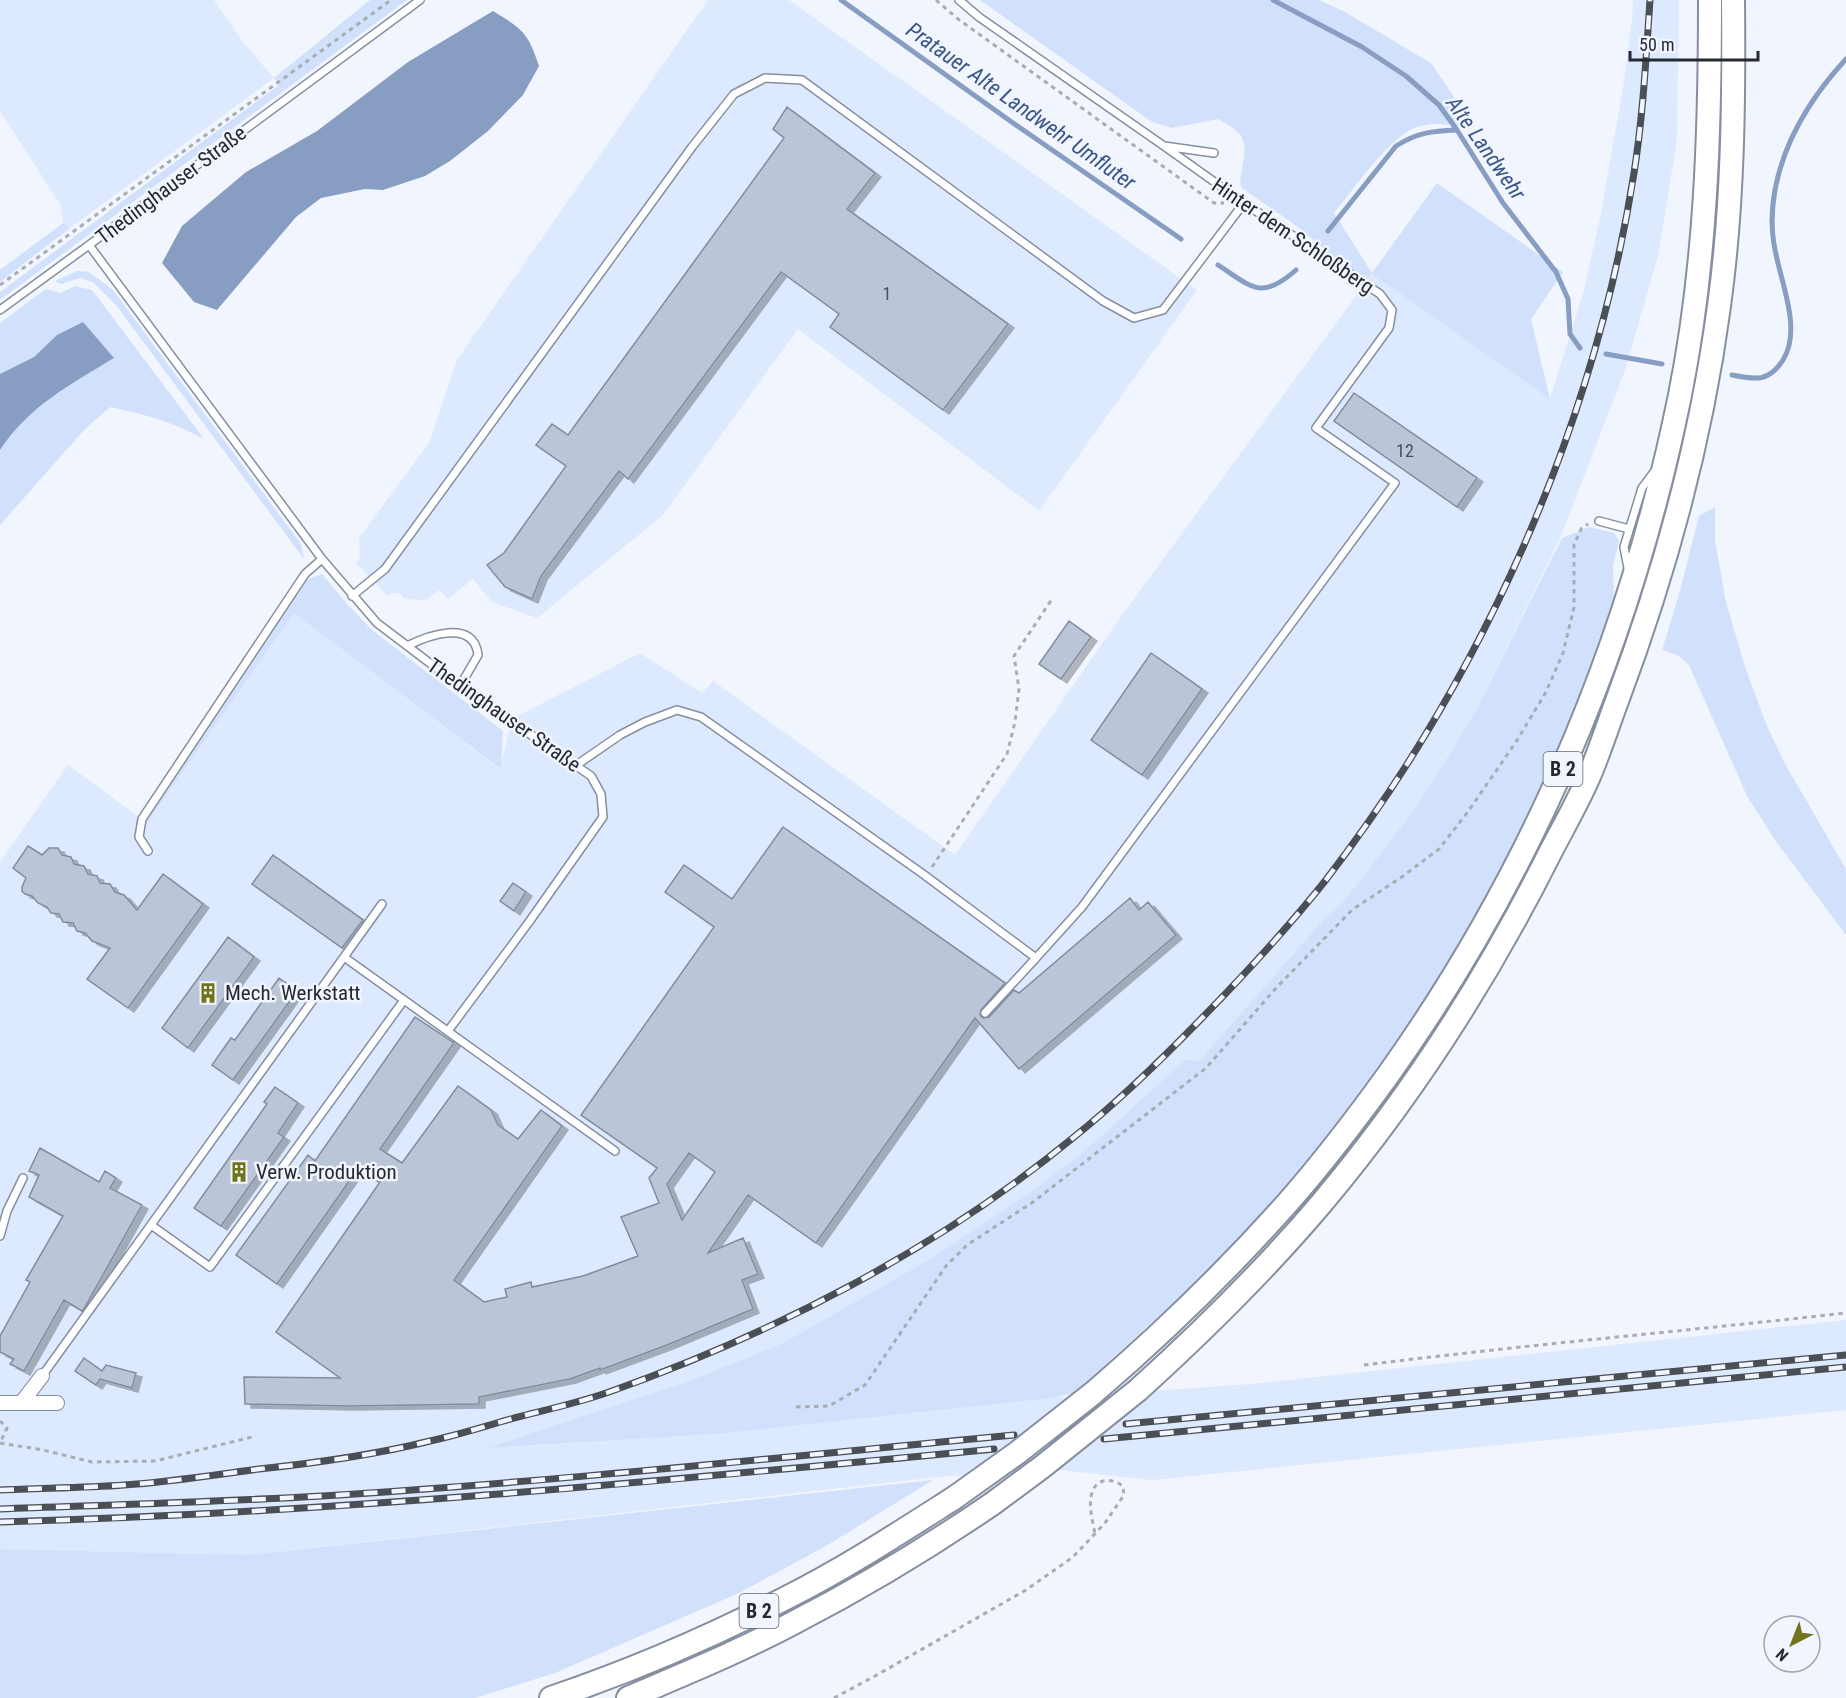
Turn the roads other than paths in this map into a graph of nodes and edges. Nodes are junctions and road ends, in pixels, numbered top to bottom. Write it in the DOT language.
graph roads {
  1 [pos="420,0"];
  2 [pos="960,0"];
  3 [pos="1710,0"];
  4 [pos="1733,0"];
  5 [pos="1164,146"];
  6 [pos="1214,153"];
  7 [pos="1244,203"];
  8 [pos="89,245"];
  9 [pos="0,310"];
  10 [pos="1666,456"];
  11 [pos="1599,521"];
  12 [pos="1629,529"];
  13 [pos="322,559"];
  14 [pos="1632,587"];
  15 [pos="352,596"];
  16 [pos="407,646"];
  17 [pos="460,686"];
  18 [pos="575,766"];
  19 [pos="148,851"];
  20 [pos="382,904"];
  21 [pos="344,957"];
  22 [pos="1036,958"];
  23 [pos="404,1000"];
  24 [pos="985,1013"];
  25 [pos="448,1031"];
  26 [pos="615,1151"];
  27 [pos="23,1178"];
  28 [pos="151,1225"];
  29 [pos="0,1236"];
  30 [pos="42,1376"];
  31 [pos="0,1402"];
  32 [pos="22,1402"];
  33 [pos="57,1402"];
  34 [pos="551,1698"];
  35 [pos="628,1698"];
  1 -- 8 [label="lane, Thedinghauser Straße"];
  2 -- 5 [label="lane, Hinter dem Schloßberg"];
  3 -- 10 [label="main road, B 2"];
  4 -- 35 [label="main road, B 2, bridge"];
  5 -- 6 [label="lane, Hinter dem Schloßberg"];
  5 -- 7 [label="lane, Hinter dem Schloßberg"];
  7 -- 15 [label="lane"];
  7 -- 22 [label="lane, Hinter dem Schloßberg"];
  8 -- 9 [label="lane"];
  8 -- 13 [label="lane, Thedinghauser Straße"];
  10 -- 12 [label="lane"];
  10 -- 14 [label="main road, B 2"];
  11 -- 12 [label="lane"];
  12 -- 14 [label="lane"];
  13 -- 15 [label="lane, Thedinghauser Straße"];
  13 -- 19 [label="lane"];
  14 -- 34 [label="main road, B 2, bridge"];
  15 -- 16 [label="lane, Thedinghauser Straße"];
  16 -- 17 [label="lane, Thedinghauser Straße"];
  16 -- 17 [label="lane"];
  17 -- 18 [label="lane, Thedinghauser Straße"];
  18 -- 22 [label="lane"];
  18 -- 25 [label="lane, Thedinghauser Straße"];
  20 -- 21 [label="lane"];
  21 -- 23 [label="lane"];
  21 -- 28 [label="lane"];
  22 -- 24 [label="lane"];
  23 -- 25 [label="lane"];
  23 -- 28 [label="lane"];
  25 -- 26 [label="lane"];
  27 -- 29 [label="lane"];
  28 -- 30 [label="lane"];
  30 -- 32 [label="street"];
  31 -- 32 [label="street"];
  32 -- 33 [label="street"];
}
